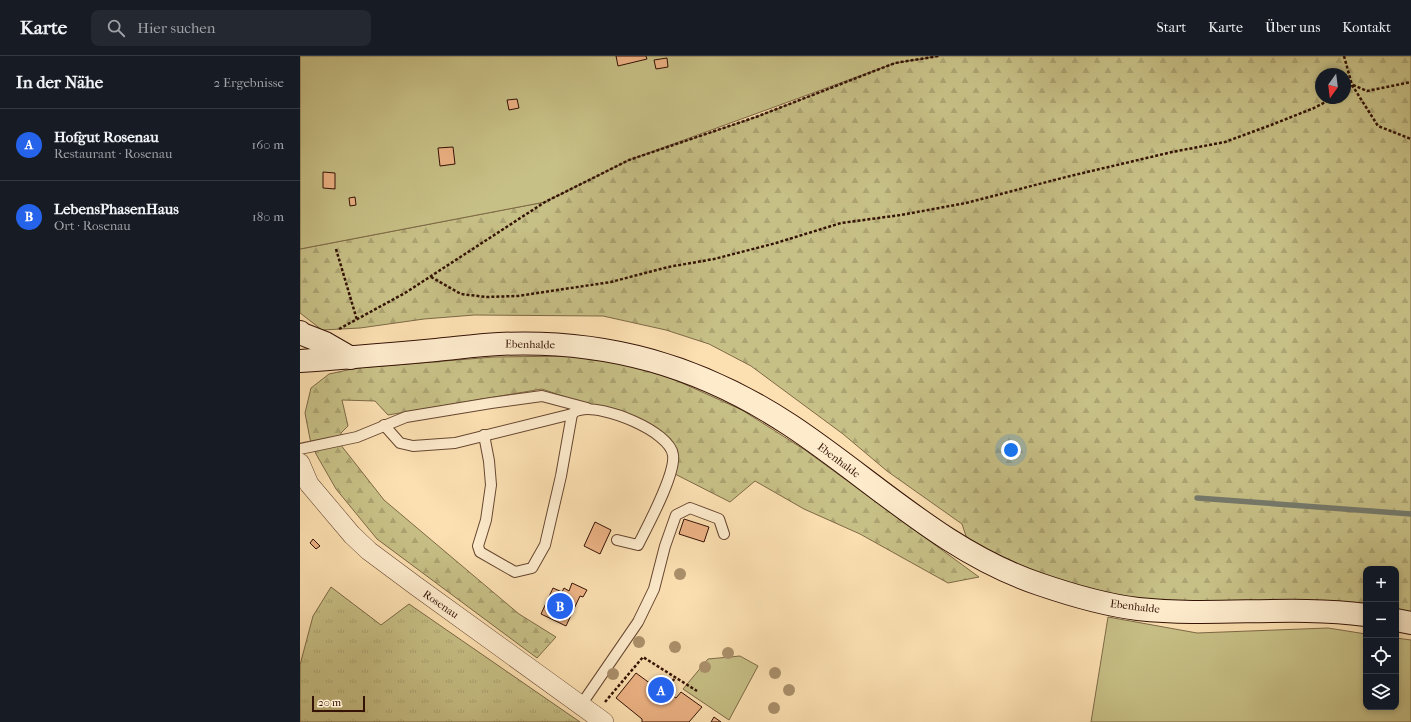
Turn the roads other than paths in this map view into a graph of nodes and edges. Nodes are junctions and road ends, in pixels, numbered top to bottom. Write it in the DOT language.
graph roads {
  1 [pos="300,332"];
  2 [pos="351,358"];
  3 [pos="300,361"];
  4 [pos="589,409"];
  5 [pos="572,414"];
  6 [pos="384,425"];
  7 [pos="484,435"];
  8 [pos="300,449"];
  9 [pos="300,463"];
  10 [pos="305,484"];
  11 [pos="724,534"];
  12 [pos="617,540"];
  13 [pos="1363,615"];
  14 [pos="1399,620"];
  15 [pos="1411,622"];
  16 [pos="593,714"];
  1 -- 2 [label="street"];
  2 -- 3 [label="street, Ebenhalde"];
  2 -- 13 [label="street, Ebenhalde"];
  4 -- 5 [label="lane"];
  4 -- 6 [label="lane"];
  4 -- 12 [label="lane"];
  5 -- 7 [label="lane"];
  5 -- 7 [label="lane"];
  6 -- 7 [label="lane"];
  6 -- 8 [label="lane"];
  9 -- 10 [label="street, Rosenau"];
  10 -- 16 [label="street, Rosenau"];
  11 -- 16 [label="lane"];
  14 -- 15 [label="street"];
}
